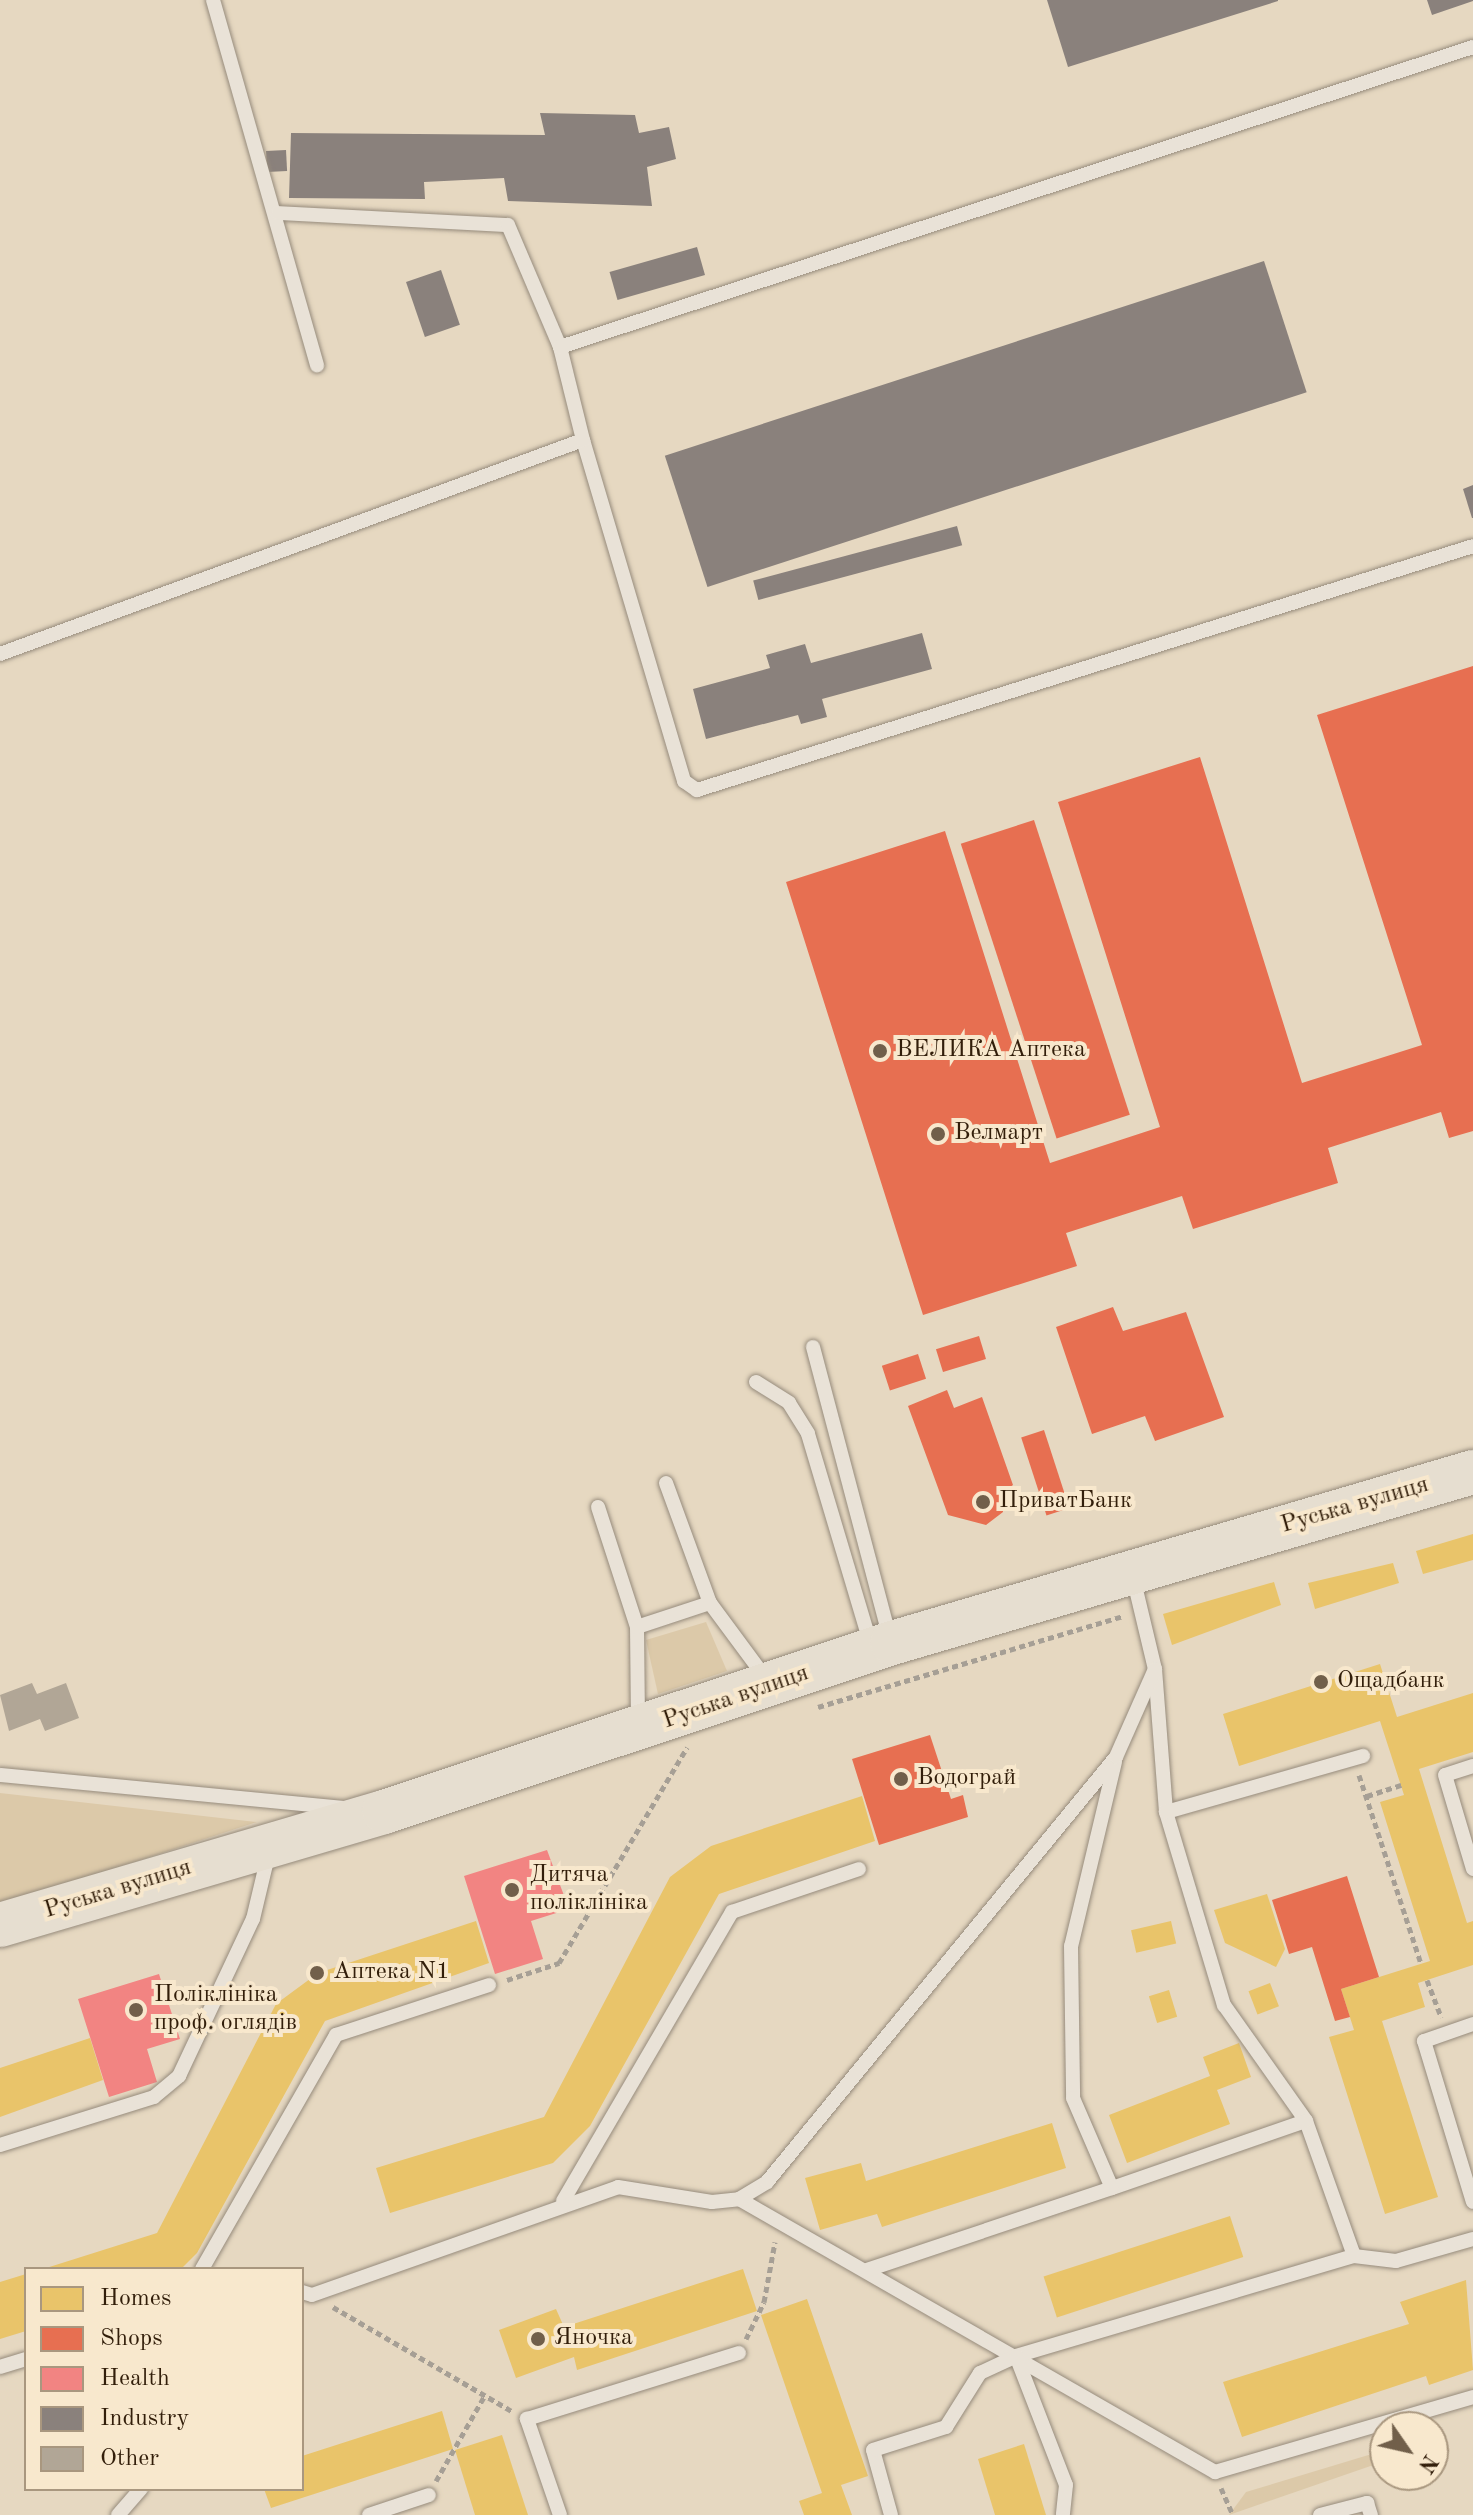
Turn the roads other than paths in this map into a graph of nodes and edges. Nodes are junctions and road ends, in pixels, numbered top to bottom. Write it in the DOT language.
graph roads {
  1 [pos="213,0"];
  2 [pos="1473,47"];
  3 [pos="278,213"];
  4 [pos="560,347"];
  5 [pos="317,365"];
  6 [pos="583,440"];
  7 [pos="1473,546"];
  8 [pos="0,654"];
  9 [pos="813,1347"];
  10 [pos="756,1382"];
  11 [pos="1473,1472"];
  12 [pos="666,1483"];
  13 [pos="598,1507"];
  14 [pos="1132,1572"];
  15 [pos="710,1603"];
  16 [pos="637,1627"];
  17 [pos="882,1646"];
  18 [pos="1155,1669"];
  19 [pos="772,1687"];
  20 [pos="638,1732"];
  21 [pos="1116,1757"];
  22 [pos="1358,1757"];
  23 [pos="1473,1766"];
  24 [pos="0,1775"];
  25 [pos="384,1812"];
  26 [pos="1166,1812"];
  27 [pos="270,1843"];
  28 [pos="859,1869"];
  29 [pos="1473,1869"];
  30 [pos="0,1925"];
  31 [pos="489,1985"];
  32 [pos="1473,2024"];
  33 [pos="1306,2121"];
  34 [pos="0,2145"];
  35 [pos="1112,2188"];
  36 [pos="739,2199"];
  37 [pos="563,2201"];
  38 [pos="1473,2202"];
  39 [pos="1473,2239"];
  40 [pos="1354,2256"];
  41 [pos="203,2267"];
  42 [pos="867,2270"];
  43 [pos="305,2297"];
  44 [pos="739,2353"];
  45 [pos="1016,2356"];
  46 [pos="24,2360"];
  47 [pos="0,2367"];
  48 [pos="1473,2397"];
  49 [pos="139,2491"];
  50 [pos="429,2495"];
  51 [pos="118,2515"];
  52 [pos="369,2515"];
  53 [pos="560,2515"];
  54 [pos="891,2515"];
  55 [pos="1063,2515"];
  56 [pos="1320,2515"];
  57 [pos="1371,2515"];
  1 -- 3 [label="lane"];
  2 -- 4 [label="lane"];
  3 -- 4 [label="lane"];
  3 -- 5 [label="lane"];
  4 -- 6 [label="lane"];
  6 -- 7 [label="lane"];
  6 -- 8 [label="lane"];
  9 -- 17 [label="lane"];
  10 -- 17 [label="lane"];
  11 -- 14 [label="main road, Руська вулиця"];
  12 -- 15 [label="lane"];
  13 -- 16 [label="lane"];
  14 -- 17 [label="main road, Руська вулиця"];
  14 -- 18 [label="lane"];
  15 -- 16 [label="lane"];
  15 -- 19 [label="lane"];
  16 -- 20 [label="lane"];
  17 -- 19 [label="main road, Руська вулиця"];
  18 -- 21 [label="lane"];
  18 -- 26 [label="lane"];
  19 -- 20 [label="main road, Руська вулиця"];
  20 -- 25 [label="main road, Руська вулиця"];
  21 -- 35 [label="lane"];
  21 -- 36 [label="lane"];
  22 -- 26 [label="lane"];
  23 -- 29 [label="lane"];
  24 -- 25 [label="lane"];
  25 -- 27 [label="main road, Руська вулиця"];
  26 -- 33 [label="lane"];
  27 -- 30 [label="main road, Руська вулиця"];
  27 -- 34 [label="lane"];
  28 -- 37 [label="lane"];
  31 -- 41 [label="lane"];
  32 -- 38 [label="lane"];
  33 -- 35 [label="lane"];
  33 -- 40 [label="lane"];
  35 -- 42 [label="lane"];
  36 -- 37 [label="lane"];
  36 -- 42 [label="lane"];
  37 -- 43 [label="lane"];
  39 -- 40 [label="lane"];
  40 -- 45 [label="lane"];
  42 -- 45 [label="lane"];
  44 -- 53 [label="lane"];
  45 -- 48 [label="lane"];
  45 -- 54 [label="lane"];
  45 -- 55 [label="lane"];
  46 -- 47 [label="lane"];
  49 -- 51 [label="lane"];
  50 -- 52 [label="lane"];
  56 -- 57 [label="lane"];
}
